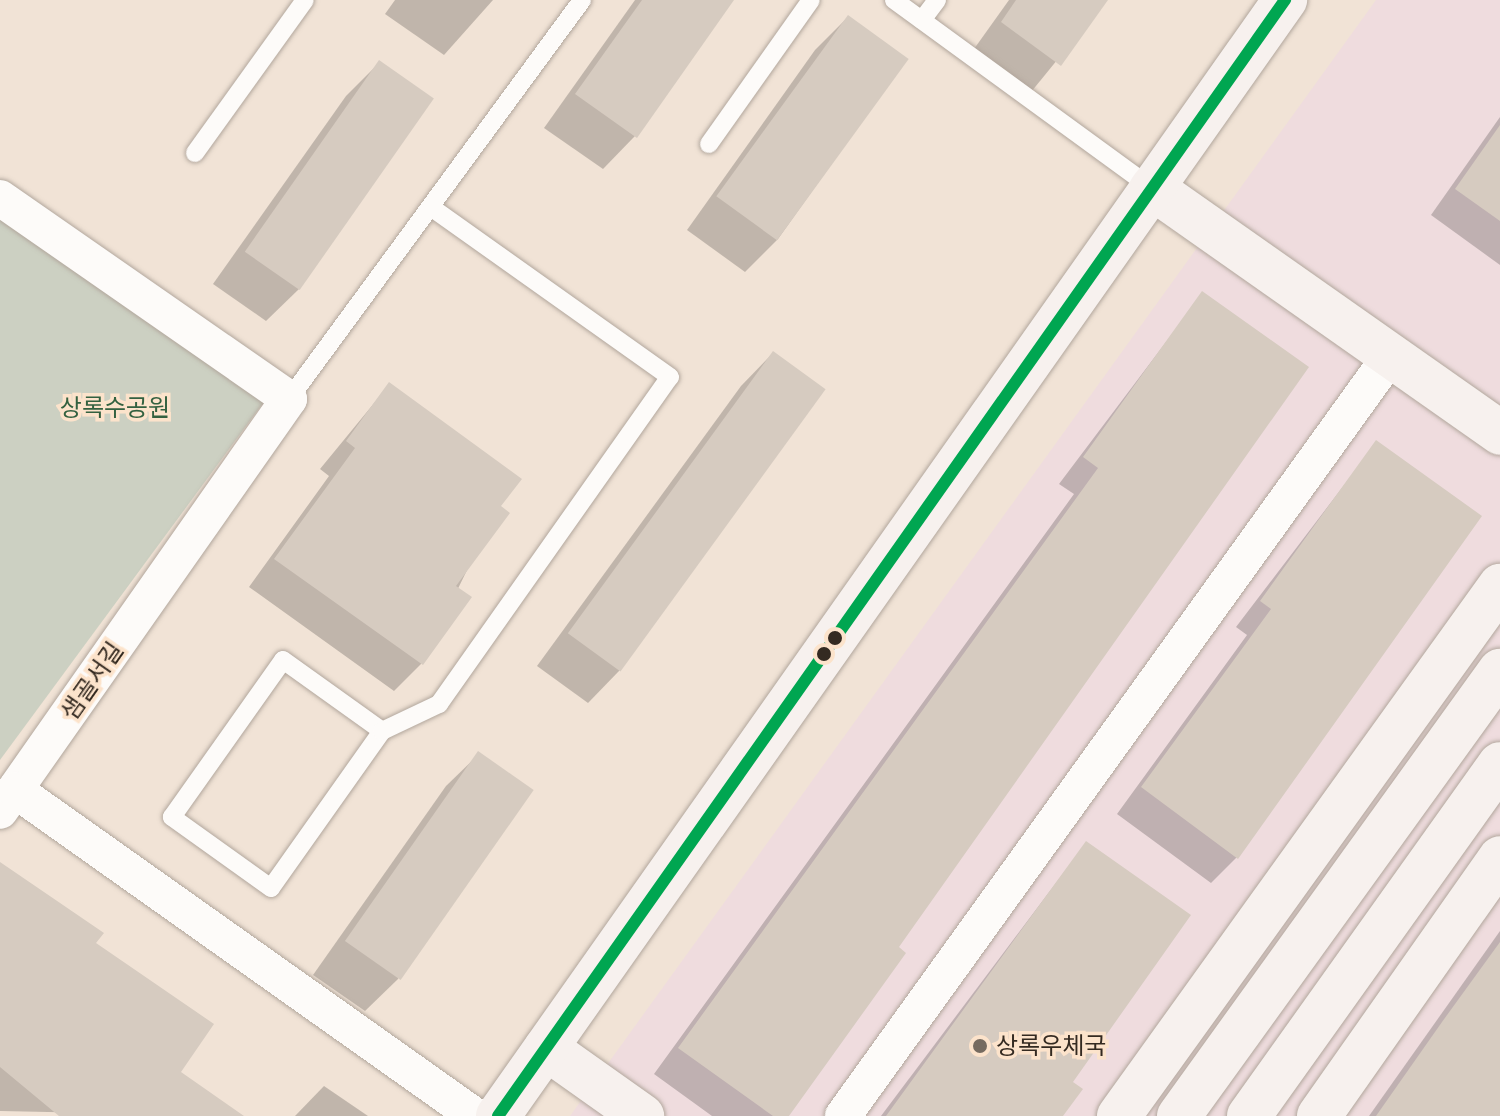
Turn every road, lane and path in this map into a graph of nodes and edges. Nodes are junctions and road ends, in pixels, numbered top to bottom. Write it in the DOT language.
graph roads {
  1 [pos="305,0"];
  2 [pos="582,0"];
  3 [pos="811,0"];
  4 [pos="894,0"];
  5 [pos="937,0"];
  6 [pos="1285,0"];
  7 [pos="922,20"];
  8 [pos="709,144"];
  9 [pos="195,153"];
  10 [pos="1152,188"];
  11 [pos="0,198"];
  12 [pos="432,208"];
  13 [pos="1391,355"];
  14 [pos="289,399"];
  15 [pos="1500,433"];
  16 [pos="1500,586"];
  17 [pos="1500,671"];
  18 [pos="382,731"];
  19 [pos="1500,764"];
  20 [pos="8,801"];
  21 [pos="1500,858"];
  22 [pos="546,1048"];
  23 [pos="475,1116"];
  24 [pos="498,1116"];
  25 [pos="642,1116"];
  26 [pos="843,1116"];
  27 [pos="1119,1116"];
  28 [pos="1179,1116"];
  29 [pos="1249,1116"];
  30 [pos="1319,1116"];
  1 -- 9 [label="lane"];
  2 -- 12 [label="lane"];
  3 -- 8 [label="lane"];
  4 -- 7 [label="lane"];
  5 -- 7 [label="lane"];
  6 -- 10 [label="street"];
  7 -- 10 [label="lane"];
  10 -- 13 [label="street"];
  10 -- 22 [label="street"];
  11 -- 14 [label="street"];
  12 -- 14 [label="lane"];
  12 -- 18 [label="lane"];
  13 -- 15 [label="street"];
  13 -- 26 [label="street"];
  14 -- 20 [label="street, 샘골서길"];
  16 -- 27 [label="street"];
  17 -- 28 [label="street"];
  18 -- 18 [label="lane"];
  19 -- 29 [label="street"];
  20 -- 23 [label="street, 샘골서길"];
  21 -- 30 [label="street"];
  22 -- 24 [label="street"];
  22 -- 25 [label="street"];
}
